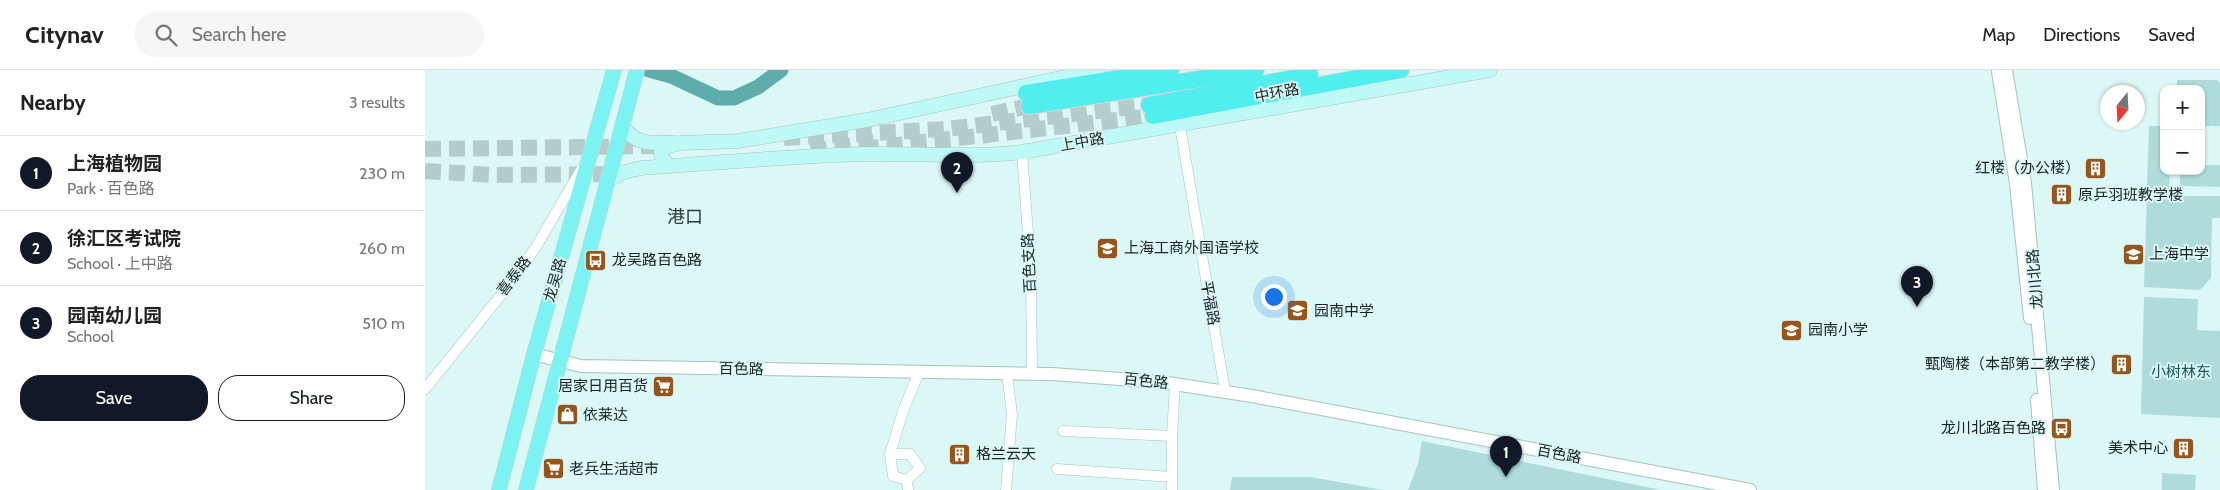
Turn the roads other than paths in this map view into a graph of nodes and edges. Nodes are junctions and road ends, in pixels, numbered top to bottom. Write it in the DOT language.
graph roads {
  1 [pos="637,70"];
  2 [pos="1099,70"];
  3 [pos="1171,70"];
  4 [pos="1256,70"];
  5 [pos="1340,70"];
  6 [pos="1401,70"];
  7 [pos="1490,70"];
  8 [pos="1997,70"];
  9 [pos="2006,70"];
  10 [pos="613,74"];
  11 [pos="1180,126"];
  12 [pos="623,127"];
  13 [pos="681,144"];
  14 [pos="1022,152"];
  15 [pos="590,154"];
  16 [pos="669,166"];
  17 [pos="609,180"];
  18 [pos="534,354"];
  19 [pos="561,362"];
  20 [pos="919,372"];
  21 [pos="1007,374"];
  22 [pos="1032,374"];
  23 [pos="1175,384"];
  24 [pos="425,388"];
  25 [pos="1225,391"];
  26 [pos="1063,431"];
  27 [pos="1172,436"];
  28 [pos="890,454"];
  29 [pos="1057,469"];
  30 [pos="1172,477"];
  31 [pos="907,485"];
  32 [pos="499,490"];
  33 [pos="526,490"];
  34 [pos="1006,490"];
  35 [pos="1172,490"];
  36 [pos="1750,490"];
  37 [pos="2044,490"];
  38 [pos="2053,490"];
  1 -- 12 [label="main road, 龙吴路"];
  2 -- 13 [label="main road"];
  3 -- 4 [label="highway, 中环路"];
  5 -- 6 [label="highway, 中环路"];
  7 -- 11 [label="main road, 上中路"];
  8 -- 37 [label="street, 龙川北路"];
  9 -- 38 [label="street, 龙川北路"];
  10 -- 15 [label="main road, 龙吴路"];
  11 -- 14 [label="main road, 上中路"];
  11 -- 25 [label="street, 平福路"];
  12 -- 13 [label="main road"];
  12 -- 17 [label="main road, 龙吴路"];
  13 -- 16 [label="main road"];
  14 -- 16 [label="main road, 上中路"];
  14 -- 22 [label="street, 百色支路"];
  15 -- 18 [label="main road, 龙吴路"];
  15 -- 24 [label="street, 喜泰路"];
  16 -- 17 [label="main road, 上中路"];
  17 -- 19 [label="main road, 龙吴路"];
  18 -- 19 [label="street, 百色路"];
  18 -- 32 [label="main road, 龙吴路"];
  19 -- 20 [label="street, 百色路"];
  19 -- 33 [label="main road, 龙吴路"];
  20 -- 21 [label="street, 百色路"];
  20 -- 28 [label="street"];
  21 -- 22 [label="street, 百色路"];
  21 -- 34 [label="street"];
  22 -- 23 [label="street, 百色路"];
  23 -- 25 [label="street, 百色路"];
  23 -- 27 [label="street"];
  25 -- 36 [label="street, 百色路"];
  26 -- 27 [label="street"];
  27 -- 30 [label="street"];
  28 -- 31 [label="street"];
  28 -- 31 [label="street"];
  29 -- 30 [label="street"];
  30 -- 35 [label="street"];
}
